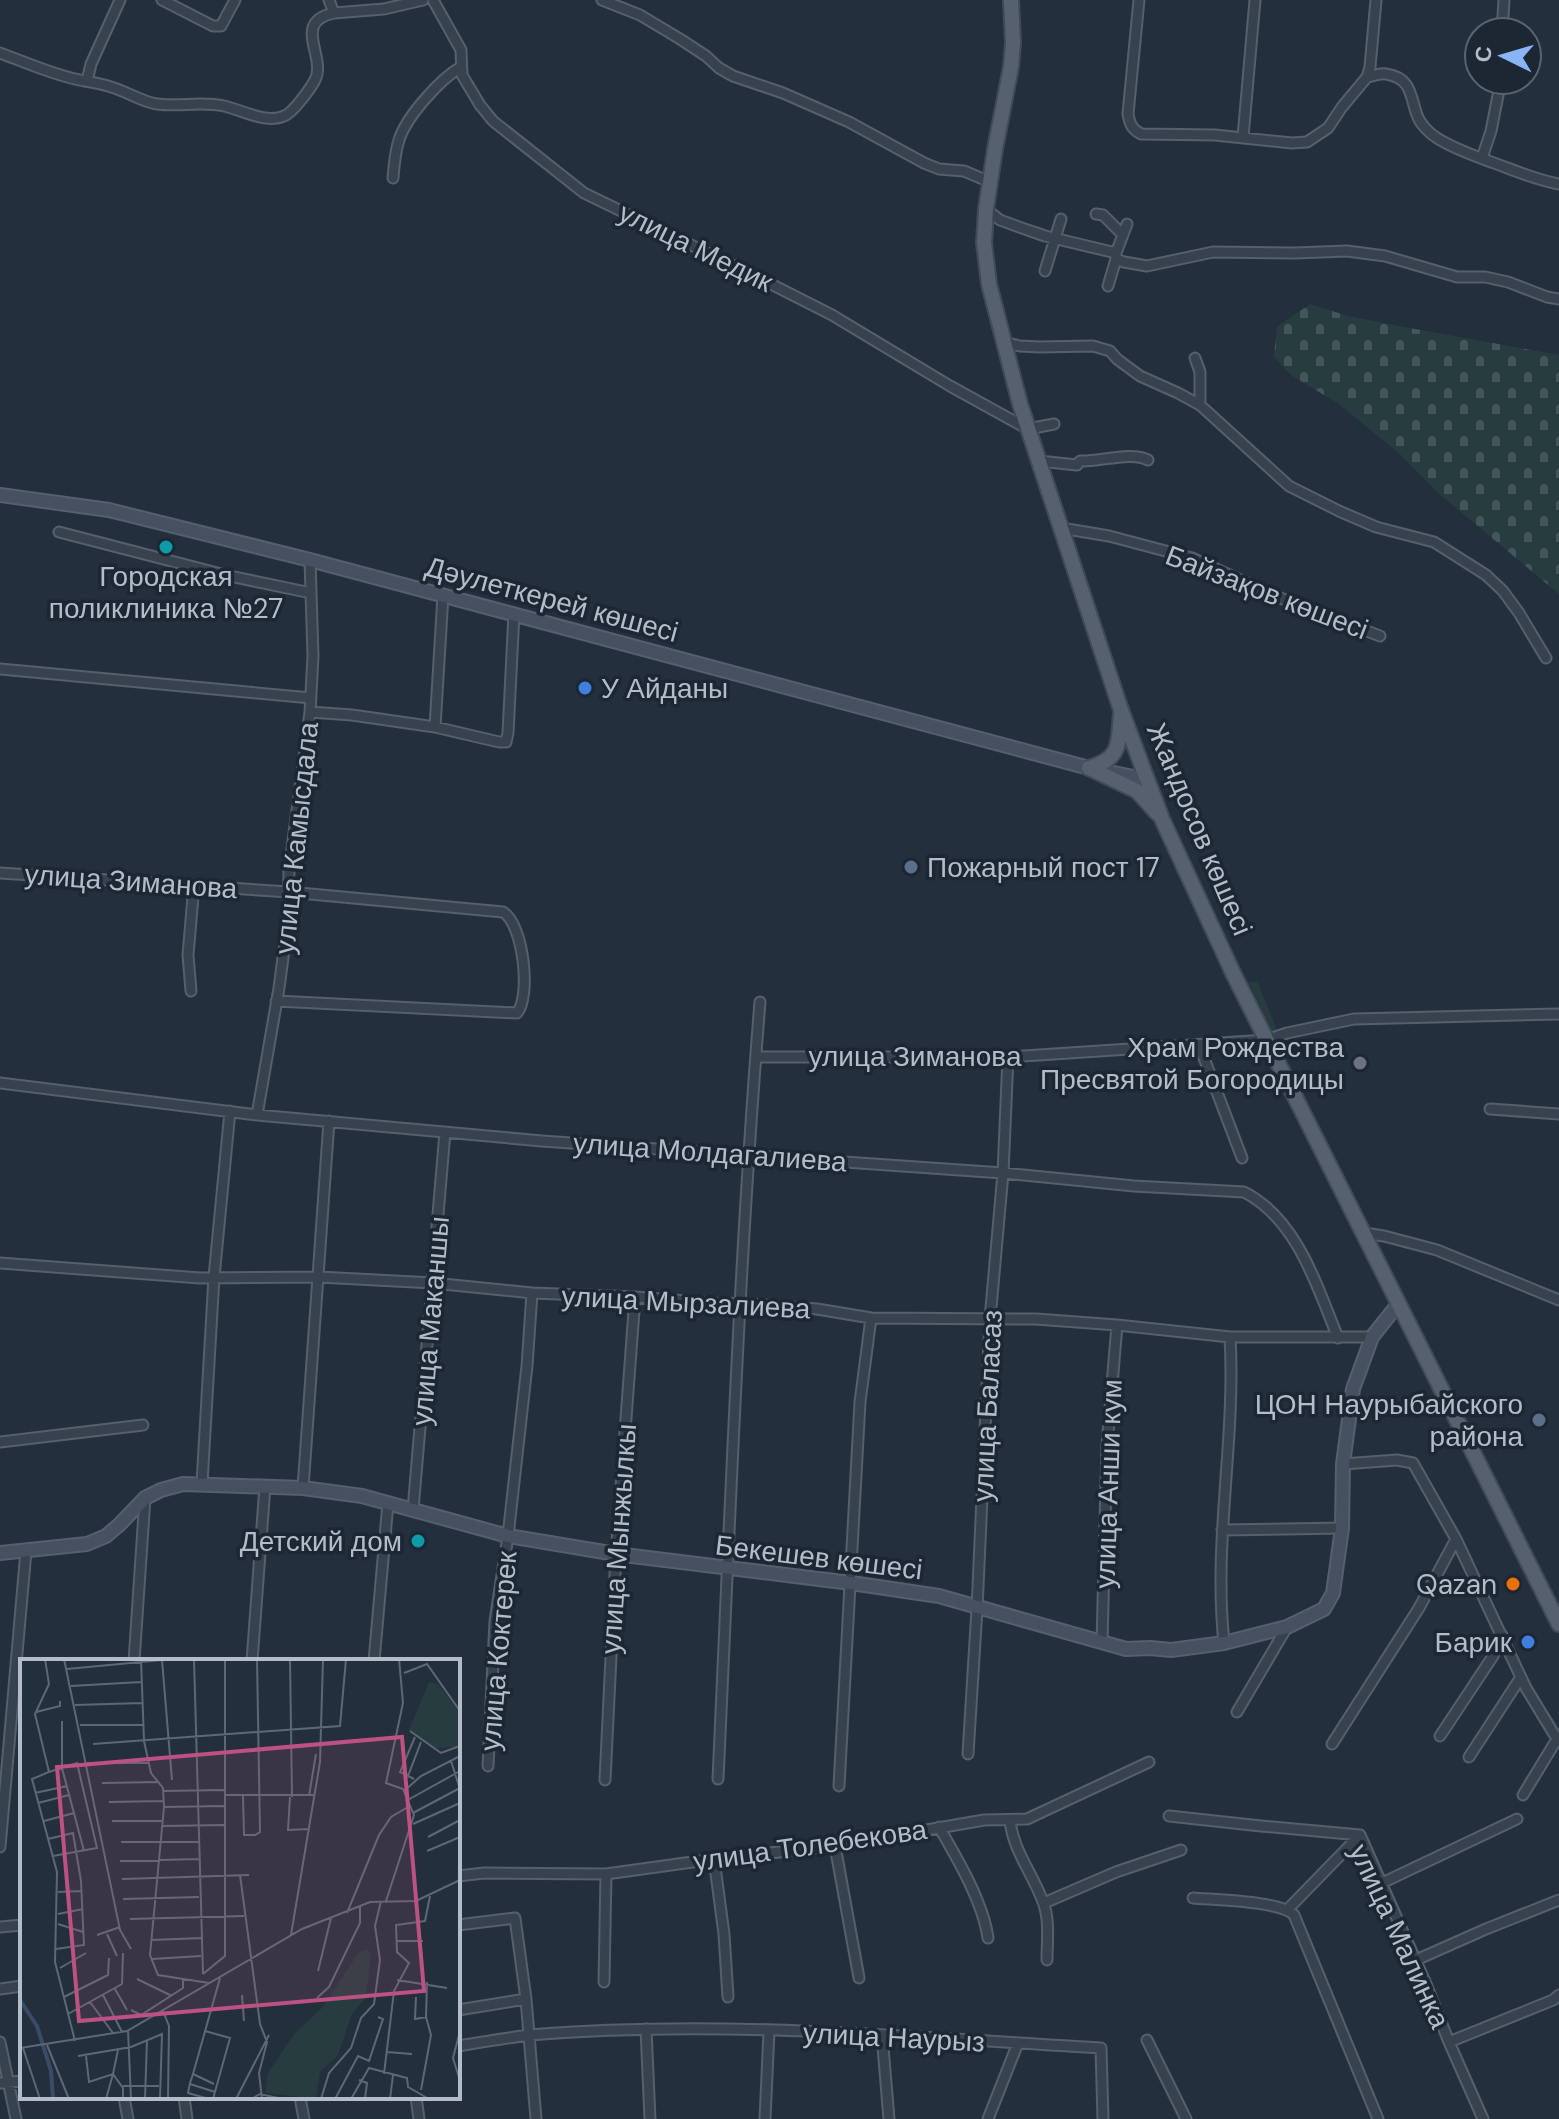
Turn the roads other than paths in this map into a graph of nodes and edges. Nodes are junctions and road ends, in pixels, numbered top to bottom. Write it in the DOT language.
graph roads {
  1 [pos="120,0"];
  2 [pos="162,0"];
  3 [pos="235,0"];
  4 [pos="329,0"];
  5 [pos="423,0"];
  6 [pos="433,0"];
  7 [pos="602,0"];
  8 [pos="1011,0"];
  9 [pos="1139,0"];
  10 [pos="1255,0"];
  11 [pos="1376,0"];
  12 [pos="390,4"];
  13 [pos="334,13"];
  14 [pos="0,53"];
  15 [pos="461,67"];
  16 [pos="1367,77"];
  17 [pos="87,81"];
  18 [pos="1498,96"];
  19 [pos="1243,137"];
  20 [pos="1482,158"];
  21 [pos="393,178"];
  22 [pos="990,182"];
  23 [pos="1559,184"];
  24 [pos="986,209"];
  25 [pos="1096,214"];
  26 [pos="1061,219"];
  27 [pos="1127,224"];
  28 [pos="1123,235"];
  29 [pos="1056,237"];
  30 [pos="1116,256"];
  31 [pos="1045,271"];
  32 [pos="1108,286"];
  33 [pos="1559,299"];
  34 [pos="1003,342"];
  35 [pos="1195,358"];
  36 [pos="1200,405"];
  37 [pos="1054,424"];
  38 [pos="1028,429"];
  39 [pos="1148,460"];
  40 [pos="1039,461"];
  41 [pos="0,495"];
  42 [pos="1061,528"];
  43 [pos="59,532"];
  44 [pos="310,560"];
  45 [pos="311,593"];
  46 [pos="443,595"];
  47 [pos="514,613"];
  48 [pos="1380,636"];
  49 [pos="1546,658"];
  50 [pos="0,669"];
  51 [pos="311,698"];
  52 [pos="1121,710"];
  53 [pos="310,712"];
  54 [pos="435,727"];
  55 [pos="1089,768"];
  56 [pos="1148,780"];
  57 [pos="1162,819"];
  58 [pos="0,873"];
  59 [pos="194,885"];
  60 [pos="289,892"];
  61 [pos="191,991"];
  62 [pos="276,1001"];
  63 [pos="760,1002"];
  64 [pos="1559,1014"];
  65 [pos="1266,1040"];
  66 [pos="1199,1045"];
  67 [pos="756,1057"];
  68 [pos="1008,1057"];
  69 [pos="0,1083"];
  70 [pos="1490,1109"];
  71 [pos="230,1111"];
  72 [pos="1559,1114"];
  73 [pos="257,1115"];
  74 [pos="329,1121"];
  75 [pos="445,1132"];
  76 [pos="748,1155"];
  77 [pos="1242,1158"];
  78 [pos="1003,1173"];
  79 [pos="1364,1233"];
  80 [pos="0,1263"];
  81 [pos="214,1277"];
  82 [pos="319,1277"];
  83 [pos="433,1283"];
  84 [pos="532,1293"];
  85 [pos="635,1297"];
  86 [pos="1559,1300"];
  87 [pos="739,1303"];
  88 [pos="1399,1303"];
  89 [pos="871,1318"];
  90 [pos="990,1319"];
  91 [pos="1117,1325"];
  92 [pos="1230,1337"];
  93 [pos="1372,1337"];
  94 [pos="1338,1338"];
  95 [pos="143,1425"];
  96 [pos="0,1442"];
  97 [pos="1343,1464"];
  98 [pos="202,1483"];
  99 [pos="265,1486"];
  100 [pos="303,1488"];
  101 [pos="145,1498"];
  102 [pos="388,1503"];
  103 [pos="413,1510"];
  104 [pos="1342,1528"];
  105 [pos="1222,1530"];
  106 [pos="508,1536"];
  107 [pos="1456,1539"];
  108 [pos="26,1551"];
  109 [pos="0,1553"];
  110 [pos="616,1554"];
  111 [pos="728,1571"];
  112 [pos="851,1583"];
  113 [pos="1553,1598"];
  114 [pos="977,1606"];
  115 [pos="1559,1624"];
  116 [pos="1287,1627"];
  117 [pos="1502,1635"];
  118 [pos="1102,1643"];
  119 [pos="1224,1643"];
  120 [pos="134,1659"];
  121 [pos="252,1659"];
  122 [pos="374,1659"];
  123 [pos="1521,1677"];
  124 [pos="1237,1712"];
  125 [pos="1440,1736"];
  126 [pos="1332,1744"];
  127 [pos="968,1754"];
  128 [pos="1469,1757"];
  129 [pos="1149,1762"];
  130 [pos="488,1766"];
  131 [pos="718,1779"];
  132 [pos="605,1780"];
  133 [pos="839,1786"];
  134 [pos="1523,1795"];
  135 [pos="1169,1816"];
  136 [pos="1517,1819"];
  137 [pos="1010,1820"];
  138 [pos="939,1827"];
  139 [pos="1360,1835"];
  140 [pos="835,1846"];
  141 [pos="0,1847"];
  142 [pos="1181,1850"];
  143 [pos="714,1859"];
  144 [pos="606,1874"];
  145 [pos="460,1876"];
  146 [pos="1382,1883"];
  147 [pos="1193,1898"];
  148 [pos="1559,1900"];
  149 [pos="1044,1903"];
  150 [pos="1288,1909"];
  151 [pos="20,1925"];
  152 [pos="460,1925"];
  153 [pos="0,1927"];
  154 [pos="988,1938"];
  155 [pos="1047,1960"];
  156 [pos="1416,1960"];
  157 [pos="859,1978"];
  158 [pos="604,1982"];
  159 [pos="20,1986"];
  160 [pos="0,1989"];
  161 [pos="1559,1995"];
  162 [pos="728,1997"];
  163 [pos="526,1999"];
  164 [pos="460,2010"];
  165 [pos="646,2029"];
  166 [pos="769,2031"];
  167 [pos="529,2035"];
  168 [pos="882,2035"];
  169 [pos="1147,2040"];
  170 [pos="0,2042"];
  171 [pos="1449,2042"];
  172 [pos="1018,2043"];
  173 [pos="460,2046"];
  174 [pos="5,2083"];
  175 [pos="124,2099"];
  176 [pos="184,2099"];
  177 [pos="300,2099"];
  178 [pos="416,2099"];
  179 [pos="16,2119"];
  180 [pos="128,2119"];
  181 [pos="187,2119"];
  182 [pos="304,2119"];
  183 [pos="419,2119"];
  184 [pos="536,2119"];
  185 [pos="650,2119"];
  186 [pos="765,2119"];
  187 [pos="889,2119"];
  188 [pos="988,2119"];
  189 [pos="1103,2119"];
  190 [pos="1186,2119"];
  191 [pos="1378,2119"];
  192 [pos="1483,2119"];
  1 -- 17 [label="street"];
  2 -- 3 [label="street"];
  4 -- 13 [label="street"];
  5 -- 12 [label="street"];
  6 -- 15 [label="street, улица Медик"];
  7 -- 22 [label="street"];
  8 -- 22 [label="main road, Жандосов көшесі"];
  9 -- 19 [label="street"];
  10 -- 19 [label="street"];
  11 -- 16 [label="street"];
  12 -- 13 [label="street"];
  13 -- 17 [label="street"];
  14 -- 17 [label="street"];
  15 -- 21 [label="street"];
  15 -- 38 [label="street, улица Медик"];
  16 -- 19 [label="street"];
  16 -- 20 [label="street"];
  18 -- 20 [label="street"];
  20 -- 23 [label="street"];
  22 -- 24 [label="main road, Жандосов көшесі"];
  24 -- 29 [label="street"];
  24 -- 34 [label="main road, Жандосов көшесі"];
  25 -- 28 [label="street"];
  26 -- 29 [label="street"];
  27 -- 28 [label="street"];
  28 -- 30 [label="street"];
  29 -- 30 [label="street"];
  29 -- 31 [label="street"];
  30 -- 32 [label="street"];
  30 -- 33 [label="street"];
  34 -- 36 [label="street"];
  34 -- 38 [label="main road, Жандосов көшесі"];
  35 -- 36 [label="street"];
  36 -- 49 [label="street"];
  37 -- 38 [label="street"];
  38 -- 40 [label="main road, Жандосов көшесі"];
  39 -- 40 [label="street"];
  40 -- 42 [label="main road, Жандосов көшесі"];
  41 -- 44 [label="main road, Дәулеткерей көшесі"];
  42 -- 48 [label="street, Байзақов көшесі"];
  42 -- 52 [label="main road, Жандосов көшесі"];
  43 -- 45 [label="street"];
  44 -- 45 [label="street, улица Камысдала"];
  44 -- 46 [label="main road, Дәулеткерей көшесі"];
  45 -- 51 [label="street, улица Камысдала"];
  46 -- 47 [label="main road, Дәулеткерей көшесі"];
  46 -- 54 [label="street"];
  47 -- 54 [label="street"];
  47 -- 55 [label="main road, Дәулеткерей көшесі"];
  50 -- 51 [label="street"];
  51 -- 53 [label="street, улица Камысдала"];
  52 -- 55 [label="main road"];
  52 -- 56 [label="main road, Жандосов көшесі"];
  53 -- 54 [label="street"];
  53 -- 60 [label="street, улица Камысдала"];
  55 -- 56 [label="main road, Дәулеткерей көшесі"];
  55 -- 57 [label="main road"];
  56 -- 57 [label="main road, Жандосов көшесі"];
  57 -- 65 [label="main road, Жандосов көшесі"];
  58 -- 59 [label="street, улица Зиманова"];
  59 -- 60 [label="street, улица Зиманова"];
  59 -- 61 [label="street"];
  60 -- 62 [label="street, улица Камысдала"];
  60 -- 62 [label="street, улица Зиманова"];
  62 -- 73 [label="street, улица Камысдала"];
  63 -- 67 [label="street"];
  64 -- 65 [label="street, улица Зиманова"];
  65 -- 66 [label="street, улица Зиманова"];
  65 -- 79 [label="main road, Жандосов көшесі"];
  66 -- 68 [label="street, улица Зиманова"];
  66 -- 77 [label="street"];
  67 -- 68 [label="street, улица Зиманова"];
  67 -- 76 [label="street"];
  68 -- 78 [label="street, улица Баласаз"];
  69 -- 71 [label="street, улица Молдагалиева"];
  70 -- 72 [label="street"];
  71 -- 73 [label="street, улица Молдагалиева"];
  71 -- 81 [label="street"];
  73 -- 74 [label="street, улица Молдагалиева"];
  74 -- 75 [label="street, улица Молдагалиева"];
  74 -- 82 [label="street"];
  75 -- 76 [label="street, улица Молдагалиева"];
  75 -- 83 [label="street, улица Маканшы"];
  76 -- 78 [label="street, улица Молдагалиева"];
  76 -- 87 [label="street"];
  78 -- 90 [label="street, улица Баласаз"];
  78 -- 94 [label="street, улица Молдагалиева"];
  79 -- 86 [label="street"];
  79 -- 88 [label="main road, Жандосов көшесі"];
  80 -- 81 [label="street, улица Мырзалиева"];
  81 -- 82 [label="street, улица Мырзалиева"];
  81 -- 98 [label="street"];
  82 -- 83 [label="street, улица Мырзалиева"];
  82 -- 100 [label="street"];
  83 -- 84 [label="street, улица Мырзалиева"];
  83 -- 103 [label="street, улица Маканшы"];
  84 -- 85 [label="street, улица Мырзалиева"];
  84 -- 106 [label="street, улица Коктерек"];
  85 -- 87 [label="street, улица Мырзалиева"];
  85 -- 110 [label="street, улица Мынжылкы"];
  87 -- 89 [label="street, улица Мырзалиева"];
  87 -- 111 [label="street"];
  88 -- 93 [label="main road, Бекешев көшесі"];
  88 -- 113 [label="main road, Жандосов көшесі"];
  89 -- 90 [label="street, улица Мырзалиева"];
  89 -- 112 [label="street"];
  90 -- 91 [label="street, улица Мырзалиева"];
  90 -- 114 [label="street, улица Баласаз"];
  91 -- 92 [label="street, улица Мырзалиева"];
  91 -- 118 [label="street, улица Анши кум"];
  92 -- 94 [label="street, улица Мырзалиева"];
  92 -- 105 [label="street"];
  93 -- 94 [label="street, улица Мырзалиева"];
  93 -- 97 [label="main road, Бекешев көшесі"];
  95 -- 96 [label="street"];
  97 -- 104 [label="main road, Бекешев көшесі"];
  97 -- 107 [label="street"];
  98 -- 99 [label="main road, Бекешев көшесі"];
  98 -- 101 [label="main road, Бекешев көшесі"];
  99 -- 100 [label="main road, Бекешев көшесі"];
  99 -- 121 [label="street"];
  100 -- 102 [label="main road, Бекешев көшесі"];
  101 -- 108 [label="main road, Бекешев көшесі"];
  101 -- 120 [label="street"];
  102 -- 103 [label="main road, Бекешев көшесі"];
  102 -- 122 [label="street"];
  103 -- 106 [label="main road, Бекешев көшесі"];
  104 -- 105 [label="street"];
  104 -- 116 [label="main road, Бекешев көшесі"];
  105 -- 119 [label="street"];
  106 -- 110 [label="main road, Бекешев көшесі"];
  106 -- 130 [label="street, улица Коктерек"];
  107 -- 117 [label="street"];
  107 -- 126 [label="street"];
  108 -- 109 [label="main road, Бекешев көшесі"];
  108 -- 141 [label="street"];
  110 -- 111 [label="main road, Бекешев көшесі"];
  110 -- 132 [label="street, улица Мынжылкы"];
  111 -- 112 [label="main road, Бекешев көшесі"];
  111 -- 131 [label="street"];
  112 -- 114 [label="main road, Бекешев көшесі"];
  112 -- 133 [label="street"];
  113 -- 115 [label="main road, Жандосов көшесі"];
  114 -- 118 [label="main road, Бекешев көшесі"];
  114 -- 127 [label="street, улица Баласаз"];
  116 -- 119 [label="main road, Бекешев көшесі"];
  116 -- 124 [label="street"];
  117 -- 123 [label="street"];
  117 -- 125 [label="street"];
  118 -- 119 [label="main road, Бекешев көшесі"];
  123 -- 128 [label="street"];
  123 -- 134 [label="street"];
  129 -- 137 [label="street, улица Толебекова"];
  135 -- 139 [label="street, улица Малинка"];
  136 -- 146 [label="street"];
  137 -- 138 [label="street, улица Толебекова"];
  137 -- 149 [label="street"];
  138 -- 140 [label="street, улица Толебекова"];
  138 -- 154 [label="street"];
  139 -- 146 [label="street, улица Малинка"];
  139 -- 150 [label="street"];
  140 -- 143 [label="street, улица Толебекова"];
  140 -- 157 [label="street"];
  142 -- 149 [label="street"];
  143 -- 144 [label="street, улица Толебекова"];
  143 -- 162 [label="street"];
  144 -- 145 [label="street, улица Толебекова"];
  144 -- 158 [label="street"];
  146 -- 156 [label="street, улица Малинка"];
  147 -- 150 [label="street"];
  148 -- 156 [label="street"];
  149 -- 155 [label="street"];
  150 -- 191 [label="street"];
  151 -- 153 [label="street"];
  152 -- 163 [label="street"];
  156 -- 171 [label="street, улица Малинка"];
  159 -- 160 [label="street"];
  161 -- 171 [label="street"];
  163 -- 164 [label="street"];
  163 -- 167 [label="street"];
  165 -- 166 [label="street, улица Наурыз"];
  165 -- 167 [label="street, улица Наурыз"];
  165 -- 185 [label="street"];
  166 -- 168 [label="street, улица Наурыз"];
  166 -- 186 [label="street, улица Наурыз"];
  167 -- 173 [label="street, улица Наурыз"];
  167 -- 184 [label="street"];
  168 -- 172 [label="street, улица Наурыз"];
  168 -- 187 [label="street"];
  169 -- 190 [label="street"];
  170 -- 174 [label="street"];
  171 -- 192 [label="street, улица Малинка"];
  172 -- 188 [label="street, улица Наурыз"];
  172 -- 189 [label="street, улица Наурыз"];
  174 -- 179 [label="street"];
  175 -- 180 [label="street"];
  176 -- 181 [label="street"];
  177 -- 182 [label="street"];
  178 -- 183 [label="street"];
}
